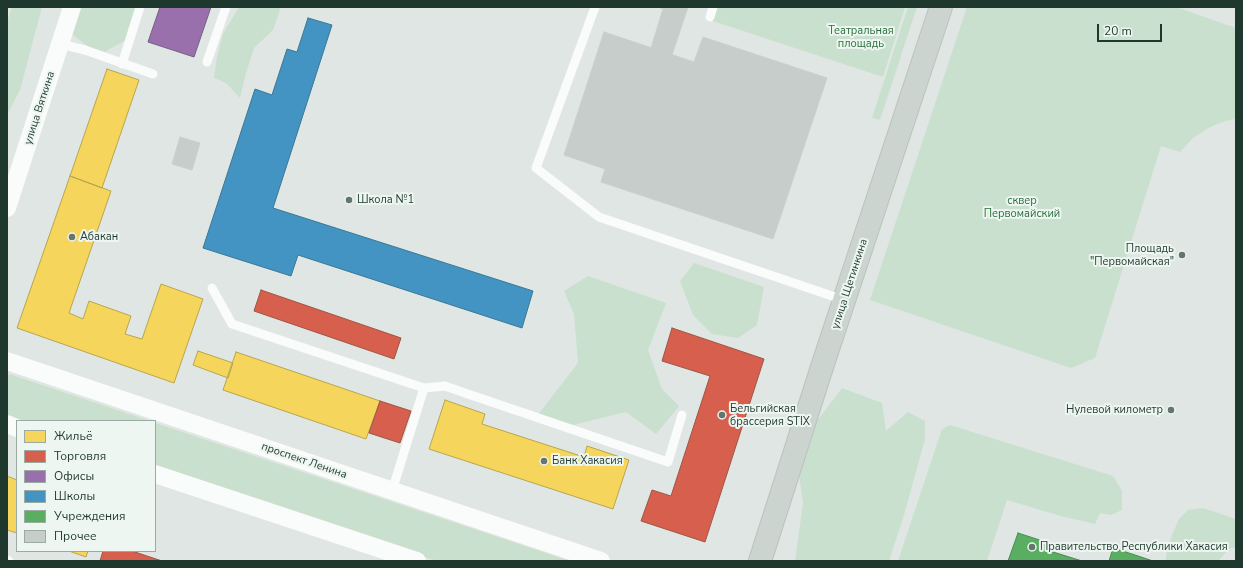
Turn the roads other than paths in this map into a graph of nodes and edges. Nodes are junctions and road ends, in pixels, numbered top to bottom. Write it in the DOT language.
graph roads {
  1 [pos="72,7"];
  2 [pos="140,7"];
  3 [pos="226,7"];
  4 [pos="595,7"];
  5 [pos="713,7"];
  6 [pos="941,7"];
  7 [pos="710,17"];
  8 [pos="60,44"];
  9 [pos="207,62"];
  10 [pos="122,64"];
  11 [pos="153,74"];
  12 [pos="7,208"];
  13 [pos="212,288"];
  14 [pos="844,300"];
  15 [pos="7,361"];
  16 [pos="424,388"];
  17 [pos="682,415"];
  18 [pos="156,474"];
  19 [pos="392,491"];
  20 [pos="417,561"];
  21 [pos="601,561"];
  22 [pos="760,561"];
  1 -- 8 [label="street, улица Вяткина"];
  2 -- 10 [label="lane"];
  3 -- 9 [label="lane"];
  4 -- 14 [label="lane"];
  5 -- 7 [label="lane"];
  6 -- 14 [label="main road, улица Щетинкина"];
  8 -- 10 [label="lane"];
  8 -- 12 [label="street, улица Вяткина"];
  10 -- 11 [label="lane"];
  13 -- 16 [label="lane"];
  14 -- 22 [label="main road, улица Щетинкина"];
  15 -- 19 [label="street, проспект Ленина"];
  16 -- 17 [label="lane"];
  16 -- 19 [label="lane"];
  18 -- 20 [label="street"];
  19 -- 21 [label="street, проспект Ленина"];
}
